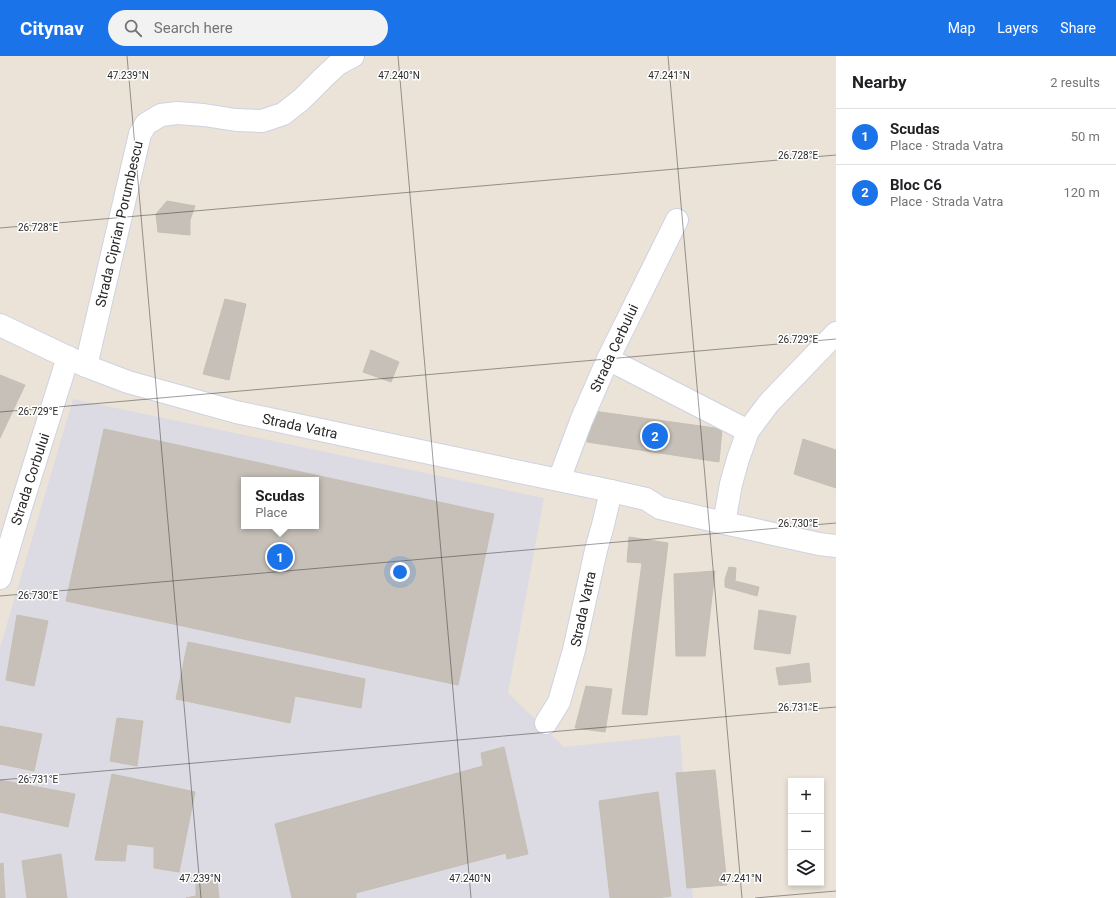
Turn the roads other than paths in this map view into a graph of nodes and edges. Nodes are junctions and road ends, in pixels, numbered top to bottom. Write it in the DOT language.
graph roads {
  1 [pos="353,56"];
  2 [pos="677,220"];
  3 [pos="0,325"];
  4 [pos="836,333"];
  5 [pos="608,359"];
  6 [pos="77,362"];
  7 [pos="748,431"];
  8 [pos="559,480"];
  9 [pos="611,491"];
  10 [pos="726,517"];
  11 [pos="836,540"];
  12 [pos="0,578"];
  13 [pos="546,723"];
  1 -- 6 [label="street, Strada Ciprian Porumbescu"];
  2 -- 5 [label="street, Strada Cerbului"];
  3 -- 6 [label="street, Strada Vatra"];
  4 -- 7 [label="street"];
  5 -- 7 [label="street"];
  5 -- 8 [label="street, Strada Cerbului"];
  6 -- 8 [label="street, Strada Vatra"];
  6 -- 12 [label="street, Strada Corbului"];
  7 -- 10 [label="street"];
  8 -- 9 [label="street, Strada Vatra"];
  9 -- 10 [label="street, Strada Vatra"];
  9 -- 13 [label="street, Strada Vatra"];
  10 -- 11 [label="street, Strada Vatra"];
}
